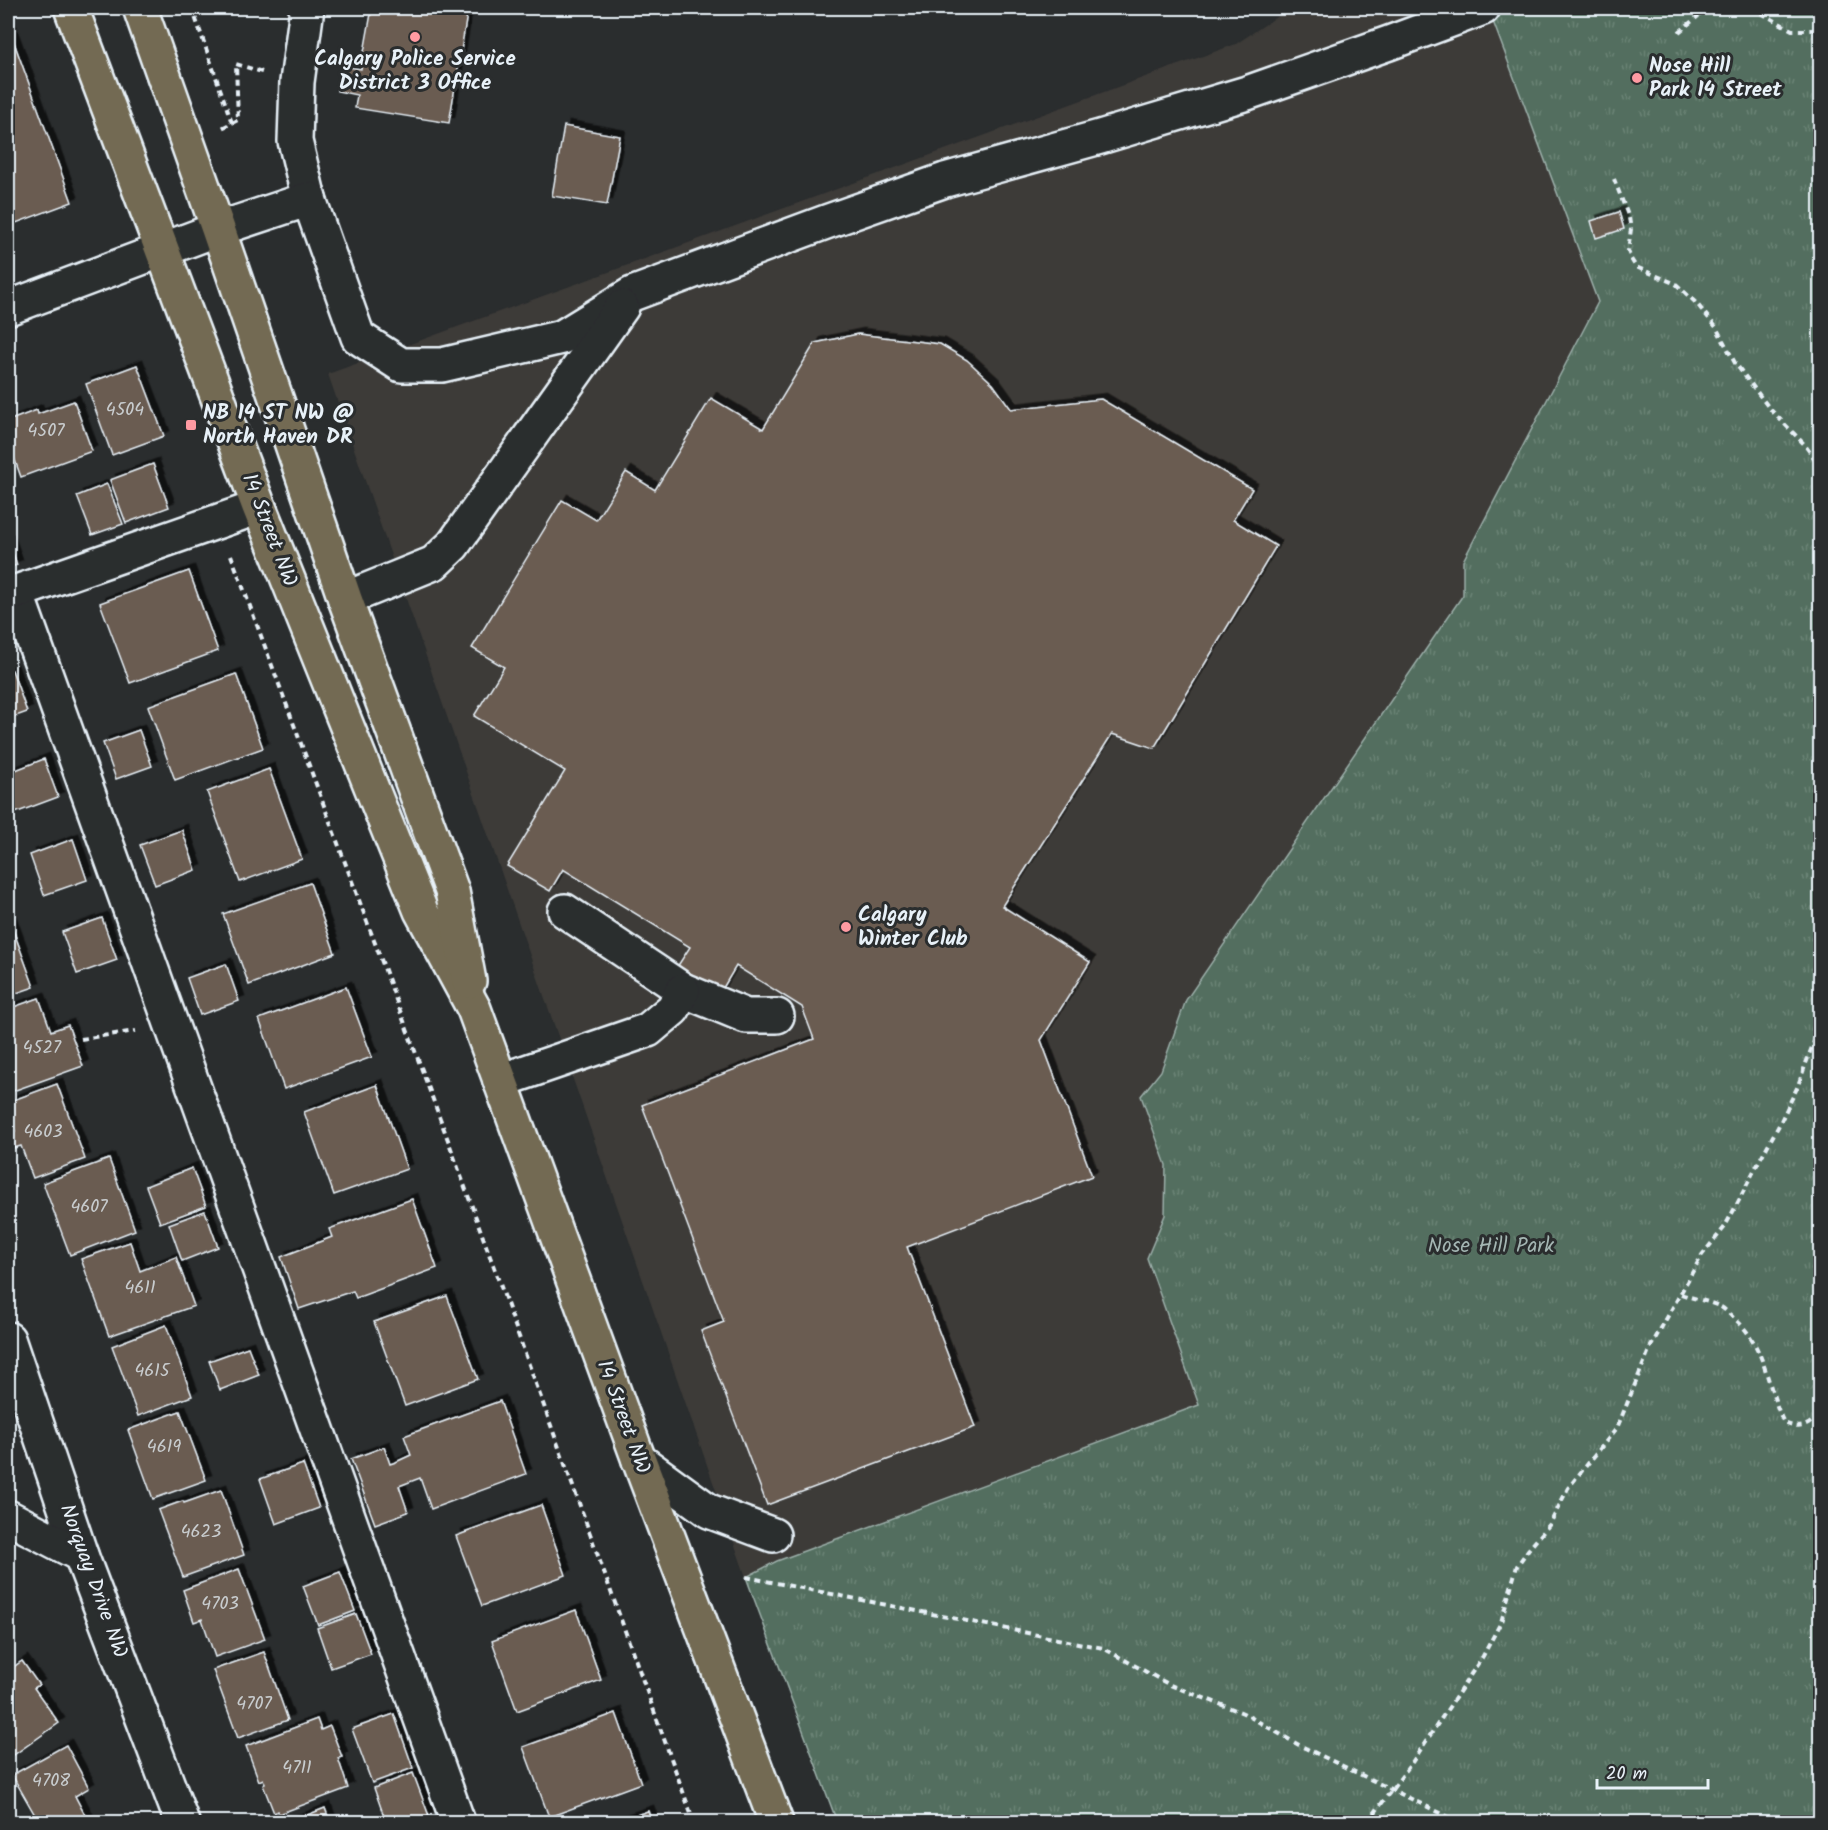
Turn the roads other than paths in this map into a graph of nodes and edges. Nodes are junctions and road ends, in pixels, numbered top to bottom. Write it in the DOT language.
graph roads {
  1 [pos="71,8"];
  2 [pos="140,8"];
  3 [pos="307,8"];
  4 [pos="1483,8"];
  5 [pos="309,199"];
  6 [pos="218,229"];
  7 [pos="163,250"];
  8 [pos="632,294"];
  9 [pos="8,308"];
  10 [pos="259,507"];
  11 [pos="12,594"];
  12 [pos="345,599"];
  13 [pos="565,911"];
  14 [pos="683,990"];
  15 [pos="474,1009"];
  16 [pos="777,1016"];
  17 [pos="500,1080"];
  18 [pos="8,1339"];
  19 [pos="639,1460"];
  20 [pos="8,1517"];
  21 [pos="772,1535"];
  22 [pos="81,1555"];
  23 [pos="182,1822"];
  24 [pos="458,1822"];
  25 [pos="776,1822"];
  1 -- 7 [label="main road, 14 Street NW"];
  2 -- 6 [label="main road, 14 Street NW"];
  3 -- 5 [label="street"];
  4 -- 8 [label="street"];
  5 -- 6 [label="street"];
  5 -- 8 [label="street"];
  6 -- 7 [label="street"];
  6 -- 12 [label="main road, 14 Street NW"];
  7 -- 9 [label="street"];
  7 -- 10 [label="main road, 14 Street NW"];
  8 -- 12 [label="street"];
  10 -- 11 [label="street"];
  10 -- 15 [label="main road, 14 Street NW"];
  11 -- 24 [label="street"];
  12 -- 15 [label="main road, 14 Street NW"];
  13 -- 14 [label="street"];
  14 -- 16 [label="street"];
  14 -- 17 [label="street"];
  15 -- 17 [label="main road, 14 Street NW"];
  17 -- 19 [label="main road, 14 Street NW"];
  18 -- 22 [label="street, Norquay Drive NW"];
  19 -- 21 [label="street"];
  19 -- 25 [label="main road, 14 Street NW"];
  20 -- 22 [label="street"];
  22 -- 23 [label="street, Norquay Drive NW"];
}
